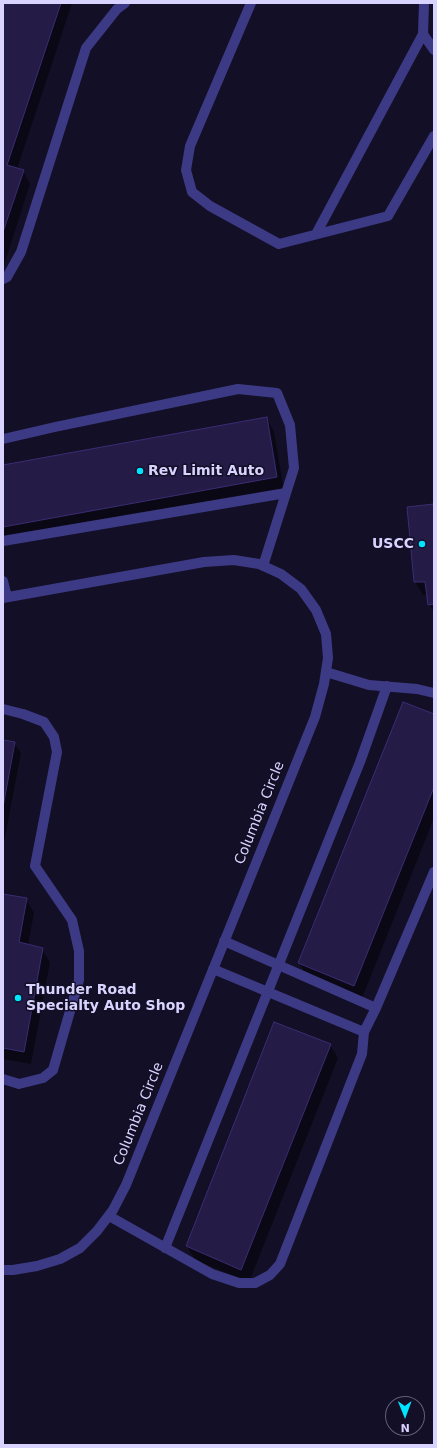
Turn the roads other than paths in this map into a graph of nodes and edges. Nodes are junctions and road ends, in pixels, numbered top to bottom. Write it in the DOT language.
graph roads {
  1 [pos="125,3"];
  2 [pos="251,3"];
  3 [pos="424,3"];
  4 [pos="423,34"];
  5 [pos="434,50"];
  6 [pos="434,136"];
  7 [pos="316,234"];
  8 [pos="3,279"];
  9 [pos="3,439"];
  10 [pos="286,493"];
  11 [pos="3,541"];
  12 [pos="263,566"];
  13 [pos="3,581"];
  14 [pos="5,598"];
  15 [pos="326,672"];
  16 [pos="387,686"];
  17 [pos="434,693"];
  18 [pos="3,709"];
  19 [pos="434,872"];
  20 [pos="224,941"];
  21 [pos="278,965"];
  22 [pos="213,969"];
  23 [pos="267,992"];
  24 [pos="376,1008"];
  25 [pos="364,1032"];
  26 [pos="3,1079"];
  27 [pos="109,1216"];
  28 [pos="165,1248"];
  29 [pos="3,1270"];
  1 -- 8 [label="street"];
  2 -- 7 [label="street"];
  3 -- 4 [label="street"];
  4 -- 5 [label="street"];
  4 -- 7 [label="street"];
  6 -- 7 [label="street"];
  9 -- 10 [label="street"];
  10 -- 11 [label="street"];
  10 -- 12 [label="street"];
  12 -- 14 [label="street, Columbia Circle"];
  12 -- 15 [label="street, Columbia Circle"];
  13 -- 14 [label="street"];
  15 -- 16 [label="street"];
  15 -- 20 [label="street, Columbia Circle"];
  16 -- 17 [label="street"];
  16 -- 21 [label="street"];
  18 -- 26 [label="street"];
  19 -- 24 [label="street"];
  20 -- 21 [label="street"];
  20 -- 22 [label="street, Columbia Circle"];
  21 -- 23 [label="street"];
  21 -- 24 [label="street"];
  22 -- 23 [label="street"];
  22 -- 27 [label="street, Columbia Circle"];
  23 -- 25 [label="street"];
  23 -- 28 [label="street"];
  24 -- 25 [label="street"];
  25 -- 28 [label="street"];
  27 -- 28 [label="street"];
  27 -- 29 [label="street, Columbia Circle"];
}
